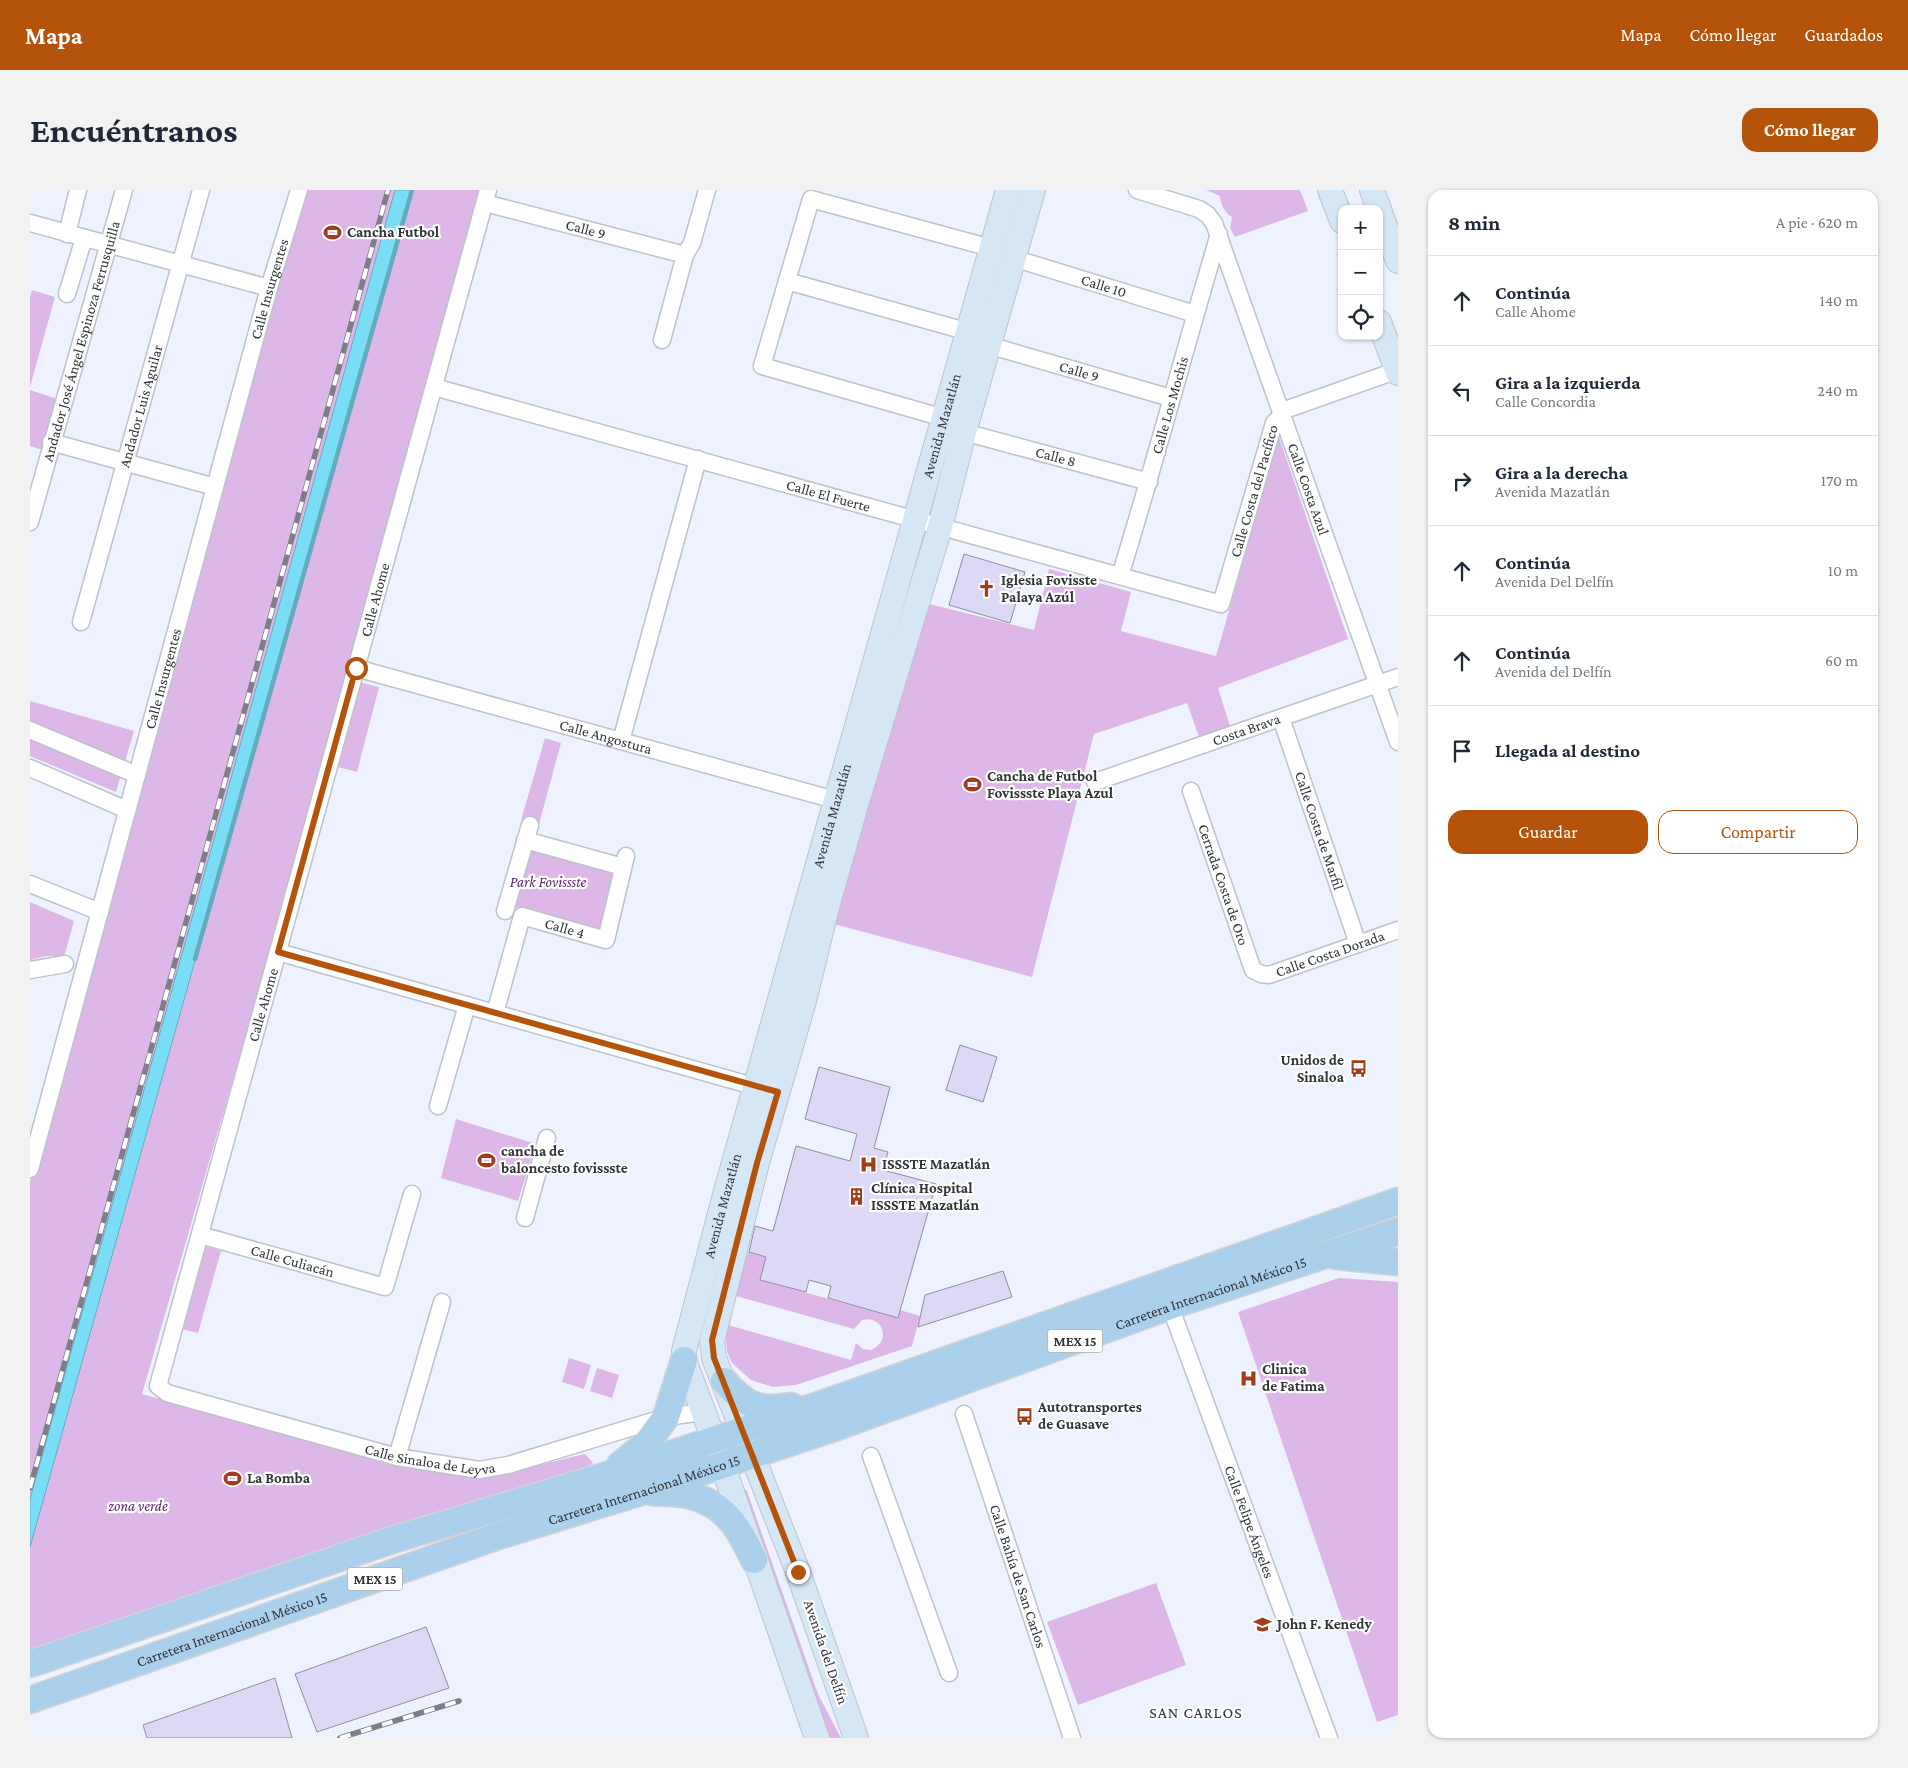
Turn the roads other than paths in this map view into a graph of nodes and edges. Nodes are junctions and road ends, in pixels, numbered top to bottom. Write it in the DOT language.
graph roads {
  1 [pos="78,190"];
  2 [pos="124,190"];
  3 [pos="201,190"];
  4 [pos="299,190"];
  5 [pos="707,190"];
  6 [pos="1008,190"];
  7 [pos="1033,190"];
  8 [pos="1137,190"];
  9 [pos="1330,190"];
  10 [pos="1372,190"];
  11 [pos="486,197"];
  12 [pos="1377,205"];
  13 [pos="1338,211"];
  14 [pos="1383,221"];
  15 [pos="30,223"];
  16 [pos="67,234"];
  17 [pos="1219,234"];
  18 [pos="84,238"];
  19 [pos="109,244"];
  20 [pos="991,248"];
  21 [pos="685,255"];
  22 [pos="1013,258"];
  23 [pos="1398,261"];
  24 [pos="179,264"];
  25 [pos="788,281"];
  26 [pos="269,288"];
  27 [pos="67,294"];
  28 [pos="1195,314"];
  29 [pos="1383,332"];
  30 [pos="978,338"];
  31 [pos="662,340"];
  32 [pos="1398,371"];
  33 [pos="434,387"];
  34 [pos="1171,398"];
  35 [pos="1282,411"];
  36 [pos="944,418"];
  37 [pos="964,432"];
  38 [pos="52,442"];
  39 [pos="698,459"];
  40 [pos="126,462"];
  41 [pos="1149,482"];
  42 [pos="215,487"];
  43 [pos="914,519"];
  44 [pos="30,522"];
  45 [pos="940,527"];
  46 [pos="1120,576"];
  47 [pos="1221,604"];
  48 [pos="81,622"];
  49 [pos="356,668"];
  50 [pos="1398,677"];
  51 [pos="1378,684"];
  52 [pos="1281,718"];
  53 [pos="30,730"];
  54 [pos="621,741"];
  55 [pos="1398,742"];
  56 [pos="30,768"];
  57 [pos="137,775"];
  58 [pos="1095,782"];
  59 [pos="1191,790"];
  60 [pos="846,803"];
  61 [pos="128,810"];
  62 [pos="30,884"];
  63 [pos="100,912"];
  64 [pos="505,912"];
  65 [pos="1398,930"];
  66 [pos="1358,944"];
  67 [pos="278,952"];
  68 [pos="65,964"];
  69 [pos="30,970"];
  70 [pos="1261,974"];
  71 [pos="467,1005"];
  72 [pos="495,1013"];
  73 [pos="767,1089"];
  74 [pos="438,1106"];
  75 [pos="547,1138"];
  76 [pos="30,1169"];
  77 [pos="412,1194"];
  78 [pos="1398,1201"];
  79 [pos="525,1218"];
  80 [pos="1398,1231"];
  81 [pos="200,1235"];
  82 [pos="1325,1256"];
  83 [pos="1398,1262"];
  84 [pos="442,1302"];
  85 [pos="1170,1306"];
  86 [pos="684,1360"];
  87 [pos="724,1380"];
  88 [pos="158,1386"];
  89 [pos="819,1405"];
  90 [pos="703,1412"];
  91 [pos="964,1414"];
  92 [pos="666,1417"];
  93 [pos="743,1430"];
  94 [pos="714,1440"];
  95 [pos="753,1454"];
  96 [pos="871,1456"];
  97 [pos="397,1457"];
  98 [pos="722,1465"];
  99 [pos="608,1475"];
  100 [pos="644,1491"];
  101 [pos="754,1560"];
  102 [pos="30,1664"];
  103 [pos="948,1673"];
  104 [pos="30,1700"];
  105 [pos="817,1738"];
  106 [pos="856,1738"];
  107 [pos="1072,1738"];
  108 [pos="1329,1738"];
  1 -- 16 [label="street"];
  2 -- 19 [label="street, Andador José Ángel Espinoza Ferrusquilla"];
  3 -- 24 [label="street, Andador Luis Aguilar"];
  4 -- 26 [label="street, Calle Insurgentes"];
  5 -- 21 [label="street"];
  6 -- 20 [label="street, Avenida Mazatlán"];
  7 -- 22 [label="street, Avenida Mazatlán"];
  8 -- 17 [label="street, Calle Costa Azul"];
  9 -- 13 [label="street"];
  10 -- 12 [label="street"];
  11 -- 21 [label="street, Calle 9"];
  11 -- 33 [label="street, Calle Ahome"];
  14 -- 23 [label="street"];
  15 -- 16 [label="street"];
  16 -- 18 [label="street"];
  17 -- 28 [label="street, Calle Los Mochis"];
  17 -- 35 [label="street, Calle Costa Azul"];
  18 -- 19 [label="street"];
  18 -- 27 [label="street"];
  19 -- 24 [label="street"];
  19 -- 38 [label="street, Andador José Ángel Espinoza Ferrusquilla"];
  20 -- 25 [label="street"];
  20 -- 30 [label="street, Avenida Mazatlán"];
  21 -- 31 [label="street"];
  22 -- 28 [label="street, Calle 10"];
  22 -- 30 [label="street, Avenida Mazatlán"];
  24 -- 26 [label="street"];
  24 -- 40 [label="street, Andador Luis Aguilar"];
  25 -- 30 [label="street, Calle 9"];
  25 -- 36 [label="street"];
  26 -- 42 [label="street, Calle Insurgentes"];
  28 -- 34 [label="street, Calle Los Mochis"];
  29 -- 32 [label="street"];
  30 -- 34 [label="street, Calle 9"];
  30 -- 36 [label="street, Avenida Mazatlán"];
  30 -- 37 [label="street, Avenida Mazatlán"];
  32 -- 35 [label="street, Calle Costa del Pacífico"];
  33 -- 39 [label="street, Calle El Fuerte"];
  33 -- 49 [label="street, Calle Ahome"];
  34 -- 41 [label="street, Calle Los Mochis"];
  35 -- 47 [label="street, Calle Costa del Pacífico"];
  35 -- 51 [label="street, Calle Costa Azul"];
  36 -- 43 [label="street, Avenida Mazatlán"];
  37 -- 41 [label="street, Calle 8"];
  37 -- 45 [label="street, Avenida Mazatlán"];
  38 -- 40 [label="street"];
  38 -- 44 [label="street, Andador José Ángel Espinoza Ferrusquilla"];
  39 -- 43 [label="street, Calle El Fuerte"];
  39 -- 54 [label="street"];
  40 -- 42 [label="street"];
  40 -- 48 [label="street, Andador Luis Aguilar"];
  41 -- 46 [label="street, Calle Los Mochis"];
  42 -- 57 [label="street, Calle Insurgentes"];
  43 -- 45 [label="street, Calle El Fuerte"];
  43 -- 60 [label="street, Avenida Mazatlán"];
  45 -- 46 [label="street, Calle El Fuerte"];
  45 -- 60 [label="street, Avenida Mazatlán"];
  46 -- 47 [label="street, Calle El Fuerte"];
  49 -- 54 [label="street, Calle Angostura"];
  49 -- 67 [label="street, Calle Ahome"];
  50 -- 51 [label="street, Costa Brava"];
  51 -- 52 [label="street, Costa Brava"];
  51 -- 55 [label="street, Calle Costa Azul"];
  52 -- 58 [label="street, Costa Brava"];
  52 -- 66 [label="street, Calle Costa de Marfil"];
  53 -- 57 [label="street"];
  54 -- 60 [label="street, Calle Angostura"];
  56 -- 61 [label="street"];
  57 -- 61 [label="street, Calle Insurgentes"];
  59 -- 70 [label="street, Cerrada Costa de Oro"];
  60 -- 73 [label="street, Avenida Mazatlán"];
  61 -- 63 [label="street, Calle Insurgentes"];
  62 -- 63 [label="street"];
  63 -- 76 [label="street, Calle Insurgentes"];
  64 -- 72 [label="street, Calle 4"];
  65 -- 66 [label="street, Calle Costa Dorada"];
  66 -- 70 [label="street, Calle Costa Dorada"];
  67 -- 71 [label="street"];
  67 -- 81 [label="street, Calle Ahome"];
  68 -- 69 [label="street"];
  71 -- 72 [label="street"];
  71 -- 74 [label="street"];
  72 -- 73 [label="street"];
  73 -- 86 [label="street, Avenida Mazatlán"];
  73 -- 87 [label="street, Avenida Mazatlán"];
  75 -- 79 [label="street"];
  77 -- 81 [label="street, Calle Culiacán"];
  78 -- 89 [label="main road, Carretera Internacional México 15 / MEX 15"];
  80 -- 82 [label="main road, Carretera Internacional México 15 / MEX 15"];
  81 -- 88 [label="street, Calle Ahome"];
  82 -- 83 [label="main road"];
  82 -- 85 [label="main road, Carretera Internacional México 15 / MEX 15"];
  84 -- 97 [label="street"];
  85 -- 95 [label="main road, Carretera Internacional México 15 / MEX 15"];
  85 -- 108 [label="street, Calle Felipe Ángeles"];
  86 -- 90 [label="street, Avenida Mazatlán"];
  86 -- 92 [label="main road"];
  87 -- 89 [label="main road"];
  87 -- 93 [label="street, Avenida Mazatlán"];
  88 -- 97 [label="street, Calle Sinaloa de Leyva"];
  89 -- 93 [label="main road, Carretera Internacional México 15 / MEX 15"];
  90 -- 92 [label="street, Calle Sinaloa de Leyva"];
  90 -- 94 [label="street, Avenida Mazatlán"];
  91 -- 107 [label="street, Calle Bahía de San Carlos"];
  92 -- 97 [label="street, Calle Sinaloa de Leyva"];
  92 -- 99 [label="main road"];
  93 -- 94 [label="main road, Carretera Internacional México 15 / MEX 15"];
  93 -- 95 [label="street"];
  94 -- 98 [label="street"];
  94 -- 99 [label="main road, Carretera Internacional México 15 / MEX 15"];
  95 -- 98 [label="main road, Carretera Internacional México 15 / MEX 15"];
  95 -- 106 [label="street, Avenida del Delfín"];
  96 -- 103 [label="street"];
  98 -- 100 [label="main road, Carretera Internacional México 15 / MEX 15"];
  98 -- 101 [label="street"];
  99 -- 102 [label="main road, Carretera Internacional México 15 / MEX 15"];
  100 -- 101 [label="main road"];
  100 -- 104 [label="main road, Carretera Internacional México 15 / MEX 15"];
  101 -- 105 [label="street"];
}
